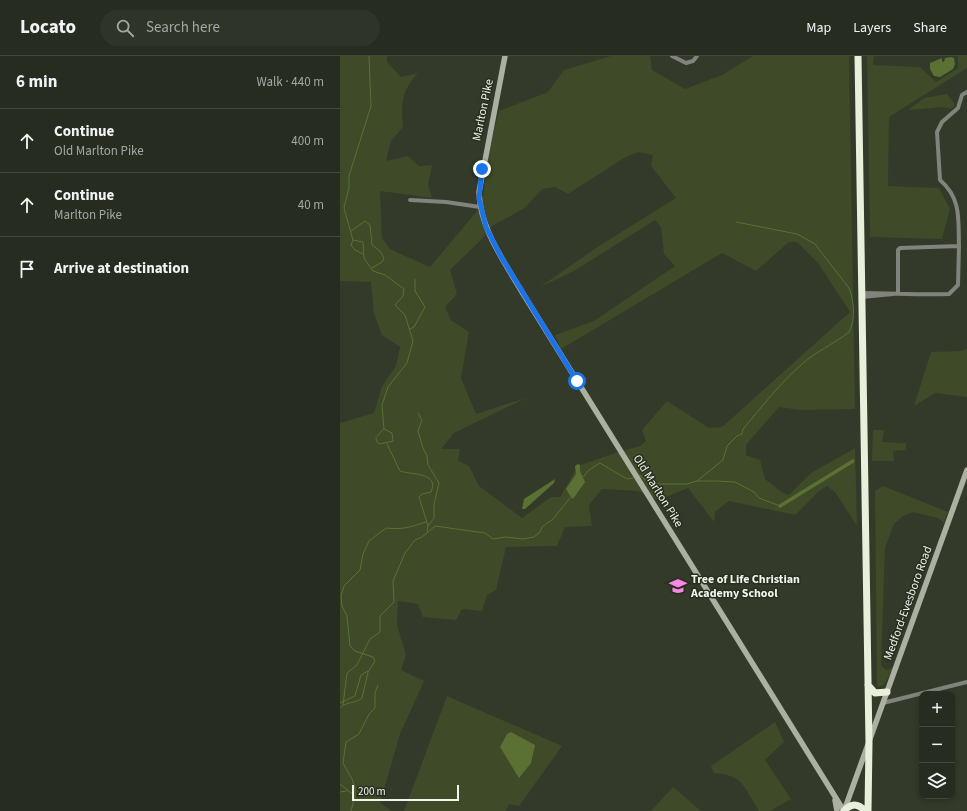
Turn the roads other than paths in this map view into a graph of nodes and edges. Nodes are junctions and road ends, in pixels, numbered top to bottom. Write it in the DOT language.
graph roads {
  1 [pos="505,56"];
  2 [pos="672,56"];
  3 [pos="697,56"];
  4 [pos="858,56"];
  5 [pos="967,92"];
  6 [pos="479,192"];
  7 [pos="410,200"];
  8 [pos="480,207"];
  9 [pos="959,246"];
  10 [pos="897,294"];
  11 [pos="862,295"];
  12 [pos="967,470"];
  13 [pos="967,682"];
  14 [pos="868,684"];
  15 [pos="887,692"];
  16 [pos="883,703"];
  17 [pos="869,743"];
  18 [pos="834,796"];
  19 [pos="849,797"];
  20 [pos="837,811"];
  21 [pos="844,811"];
  22 [pos="867,811"];
  1 -- 6 [label="street, Marlton Pike"];
  2 -- 3 [label="street"];
  4 -- 11 [label="highway"];
  5 -- 9 [label="street"];
  6 -- 8 [label="street, Old Marlton Pike"];
  7 -- 8 [label="street"];
  8 -- 18 [label="street, Old Marlton Pike"];
  9 -- 10 [label="street"];
  9 -- 10 [label="street"];
  10 -- 11 [label="street"];
  11 -- 14 [label="highway"];
  12 -- 15 [label="street, Medford-Evesboro Road"];
  13 -- 16 [label="street"];
  14 -- 15 [label="highway"];
  14 -- 17 [label="highway"];
  15 -- 16 [label="street, Medford-Evesboro Road"];
  16 -- 17 [label="street, Medford-Evesboro Road"];
  17 -- 19 [label="street, Medford-Evesboro Road"];
  17 -- 22 [label="highway"];
  18 -- 19 [label="street"];
  18 -- 20 [label="street"];
  18 -- 21 [label="street, Old Marlton Pike"];
  19 -- 21 [label="street, Medford-Evesboro Road"];
  21 -- 22 [label="highway"];
}
